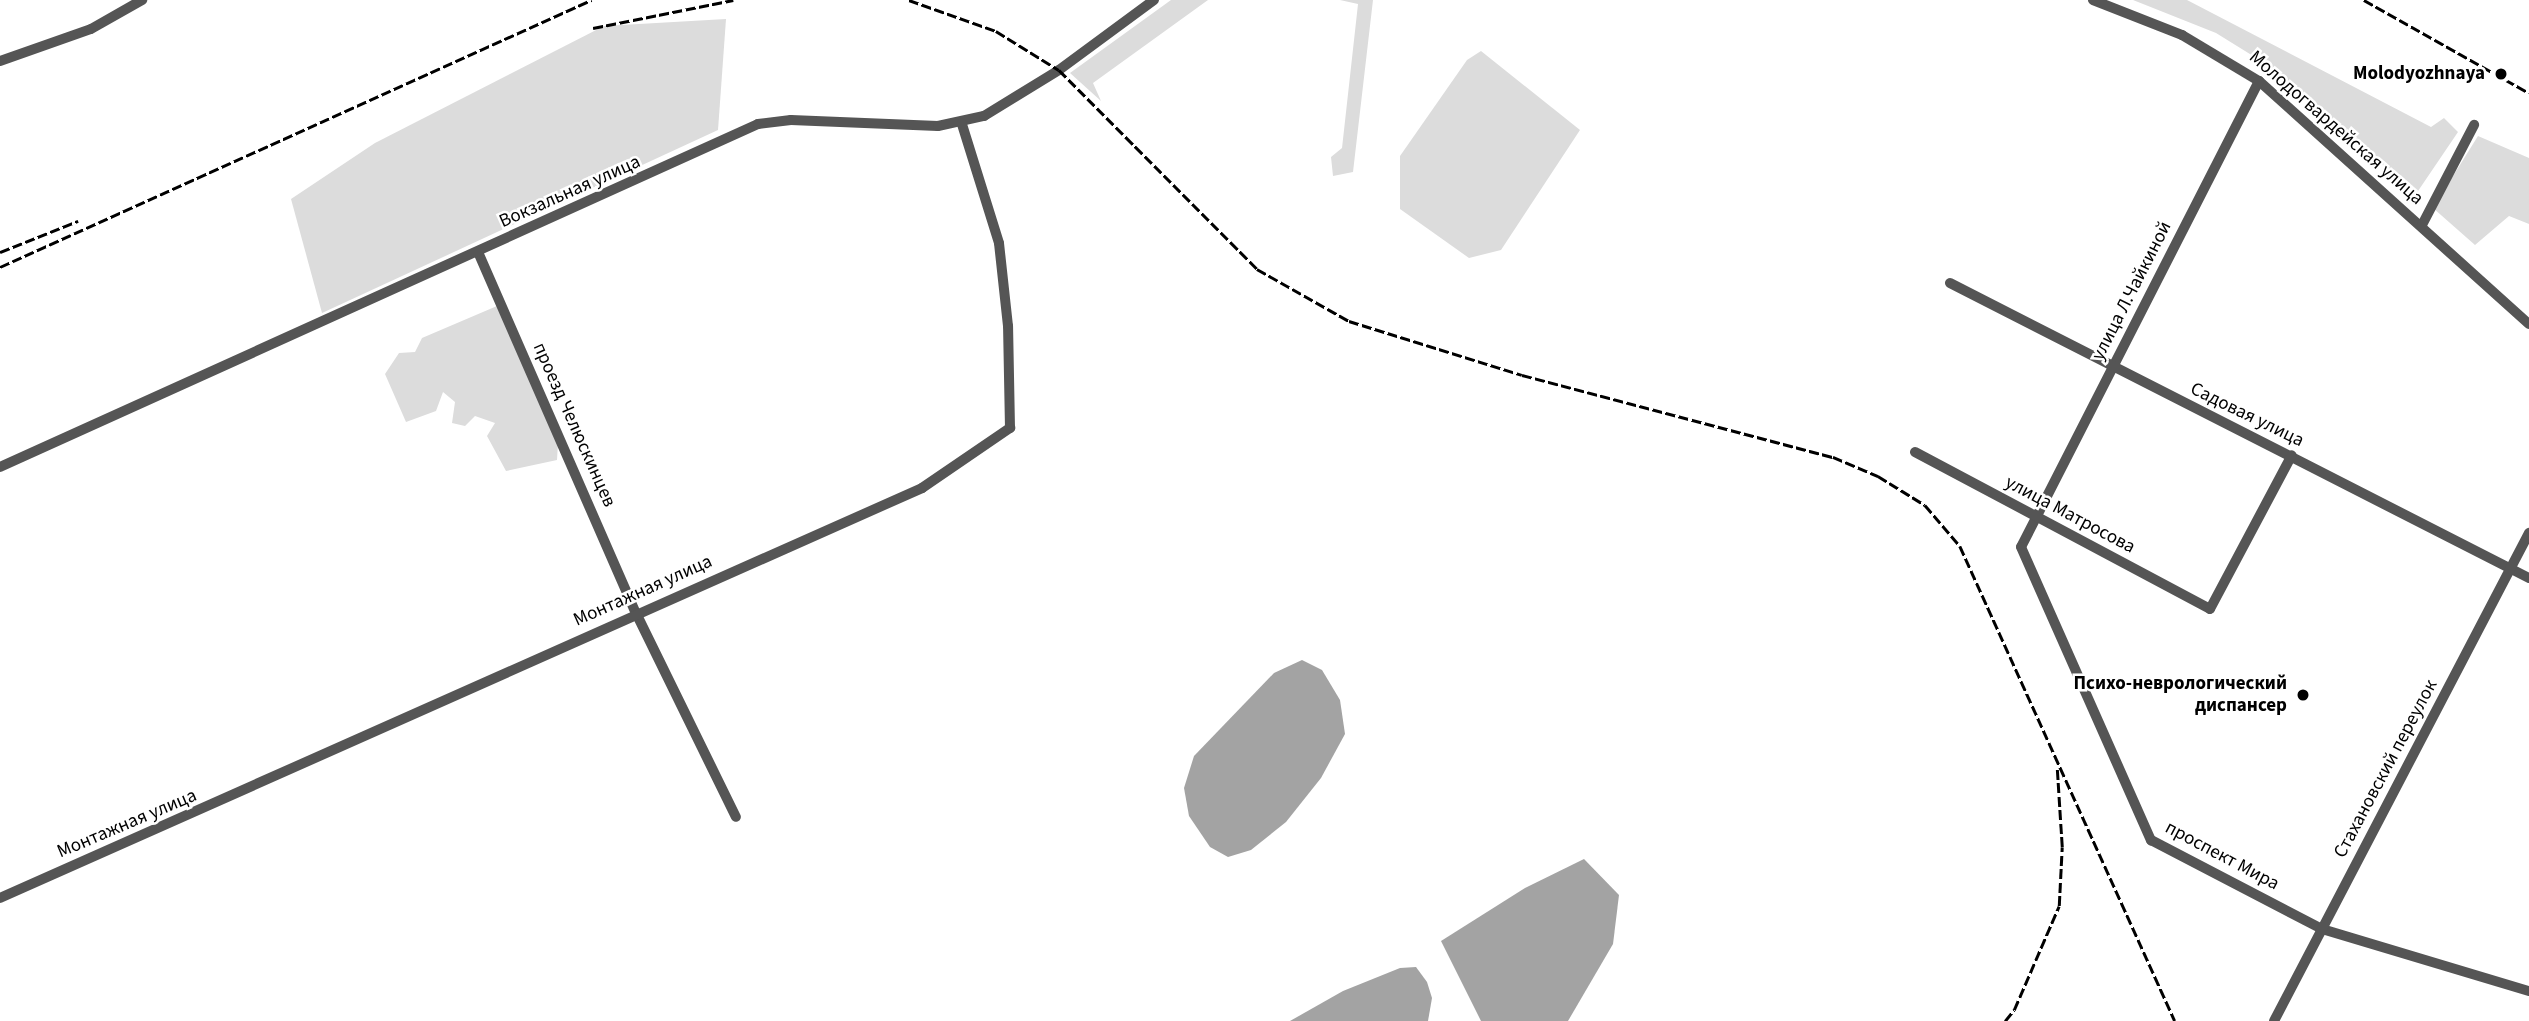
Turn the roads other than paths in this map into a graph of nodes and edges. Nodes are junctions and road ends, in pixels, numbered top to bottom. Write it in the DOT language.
graph roads {
  1 [pos="142,0"];
  2 [pos="1154,0"];
  3 [pos="2092,0"];
  4 [pos="0,61"];
  5 [pos="2259,81"];
  6 [pos="962,124"];
  7 [pos="2474,125"];
  8 [pos="2422,225"];
  9 [pos="478,253"];
  10 [pos="1950,283"];
  11 [pos="2529,324"];
  12 [pos="2113,368"];
  13 [pos="1915,452"];
  14 [pos="2292,455"];
  15 [pos="0,467"];
  16 [pos="2033,516"];
  17 [pos="2529,533"];
  18 [pos="2510,570"];
  19 [pos="2529,578"];
  20 [pos="636,613"];
  21 [pos="736,817"];
  22 [pos="0,898"];
  23 [pos="2322,929"];
  24 [pos="2529,991"];
  25 [pos="2274,1021"];
  1 -- 4 [label="street"];
  2 -- 6 [label="street, Вокзальная улица"];
  3 -- 5 [label="street, Молодогвардейская улица"];
  5 -- 8 [label="street, Молодогвардейская улица"];
  5 -- 12 [label="street, улица Л.Чайкиной"];
  6 -- 9 [label="street, Вокзальная улица"];
  6 -- 20 [label="street, Монтажная улица"];
  7 -- 8 [label="street"];
  8 -- 11 [label="street, Молодогвардейская улица"];
  9 -- 15 [label="street, Вокзальная улица"];
  9 -- 20 [label="street, проезд Челюскинцев"];
  10 -- 12 [label="street, Садовая улица"];
  12 -- 14 [label="street, Садовая улица"];
  12 -- 16 [label="street, улица Л.Чайкиной"];
  13 -- 16 [label="street, улица Матросова"];
  14 -- 16 [label="street, улица Матросова"];
  14 -- 18 [label="street, Садовая улица"];
  16 -- 23 [label="street, проспект Мира"];
  17 -- 18 [label="street, Стахановский переулок"];
  18 -- 19 [label="street, Садовая улица"];
  18 -- 23 [label="street, Стахановский переулок"];
  20 -- 21 [label="street, проезд Челюскинцев"];
  20 -- 22 [label="street, Монтажная улица"];
  23 -- 24 [label="street, проспект Мира"];
  23 -- 25 [label="street, Стахановский переулок"];
}
